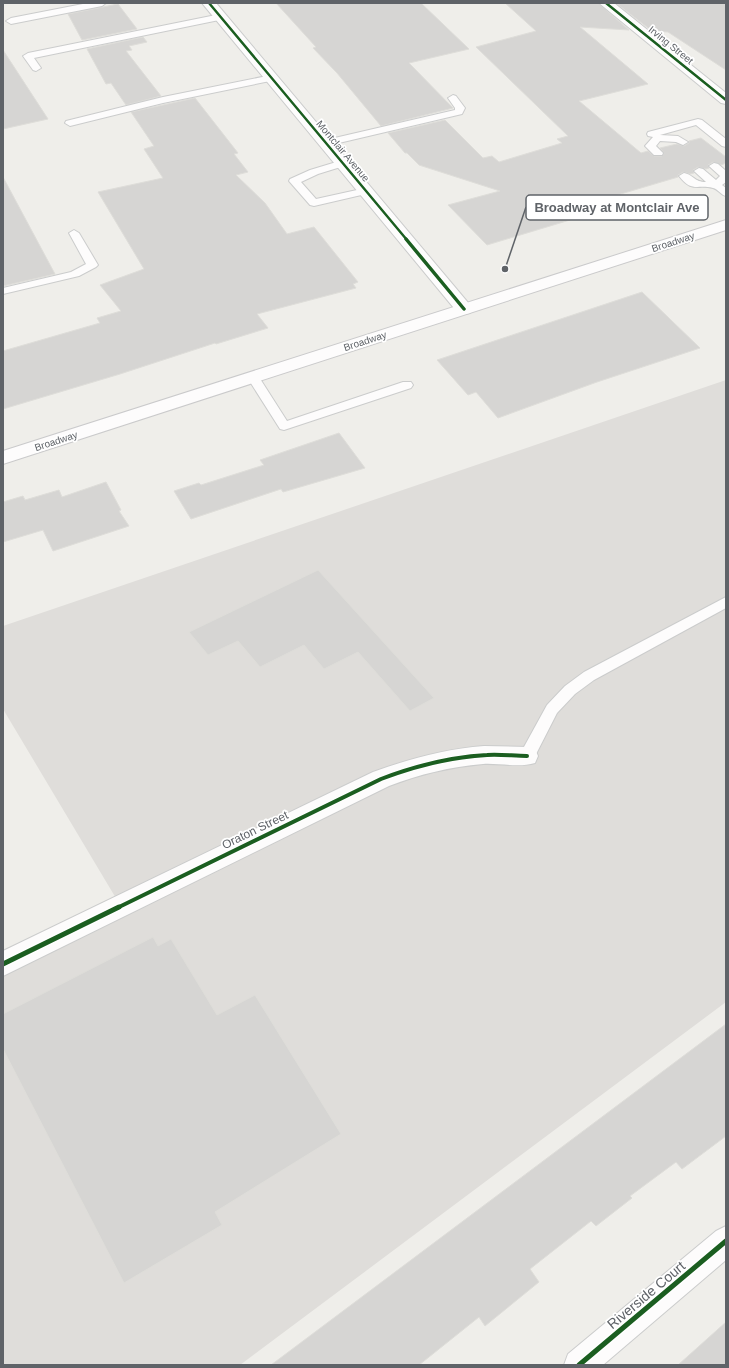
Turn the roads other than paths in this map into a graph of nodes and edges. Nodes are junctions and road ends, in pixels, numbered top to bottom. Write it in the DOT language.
graph roads {
  1 [pos="102,3"];
  2 [pos="210,3"];
  3 [pos="606,3"];
  4 [pos="221,17"];
  5 [pos="10,21"];
  6 [pos="36,68"];
  7 [pos="272,78"];
  8 [pos="453,98"];
  9 [pos="726,100"];
  10 [pos="70,123"];
  11 [pos="657,138"];
  12 [pos="683,142"];
  13 [pos="326,143"];
  14 [pos="726,144"];
  15 [pos="671,149"];
  16 [pos="658,153"];
  17 [pos="343,163"];
  18 [pos="714,166"];
  19 [pos="699,171"];
  20 [pos="684,176"];
  21 [pos="726,176"];
  22 [pos="716,185"];
  23 [pos="366,191"];
  24 [pos="726,193"];
  25 [pos="726,225"];
  26 [pos="74,233"];
  27 [pos="3,291"];
  28 [pos="464,310"];
  29 [pos="253,377"];
  30 [pos="407,385"];
  31 [pos="3,458"];
  32 [pos="726,602"];
  33 [pos="527,756"];
  34 [pos="3,964"];
  35 [pos="726,1241"];
  36 [pos="579,1365"];
  1 -- 5 [label="lane"];
  2 -- 4 [label="street, Montclair Avenue"];
  3 -- 9 [label="street, Irving Street"];
  4 -- 6 [label="lane"];
  4 -- 7 [label="street, Montclair Avenue"];
  7 -- 10 [label="lane"];
  7 -- 13 [label="street, Montclair Avenue"];
  8 -- 13 [label="lane"];
  11 -- 12 [label="lane"];
  11 -- 14 [label="lane"];
  11 -- 15 [label="lane"];
  11 -- 16 [label="lane"];
  13 -- 17 [label="street, Montclair Avenue"];
  17 -- 23 [label="street, Montclair Avenue"];
  17 -- 23 [label="lane"];
  18 -- 21 [label="lane"];
  19 -- 22 [label="lane"];
  20 -- 22 [label="lane"];
  21 -- 22 [label="lane"];
  22 -- 24 [label="lane"];
  23 -- 28 [label="street, Montclair Avenue"];
  25 -- 28 [label="street, Broadway"];
  26 -- 27 [label="lane"];
  28 -- 29 [label="street, Broadway"];
  29 -- 30 [label="lane"];
  29 -- 31 [label="street, Broadway"];
  32 -- 33 [label="lane"];
  33 -- 34 [label="street, Oraton Street"];
  35 -- 36 [label="street, Riverside Court"];
}
